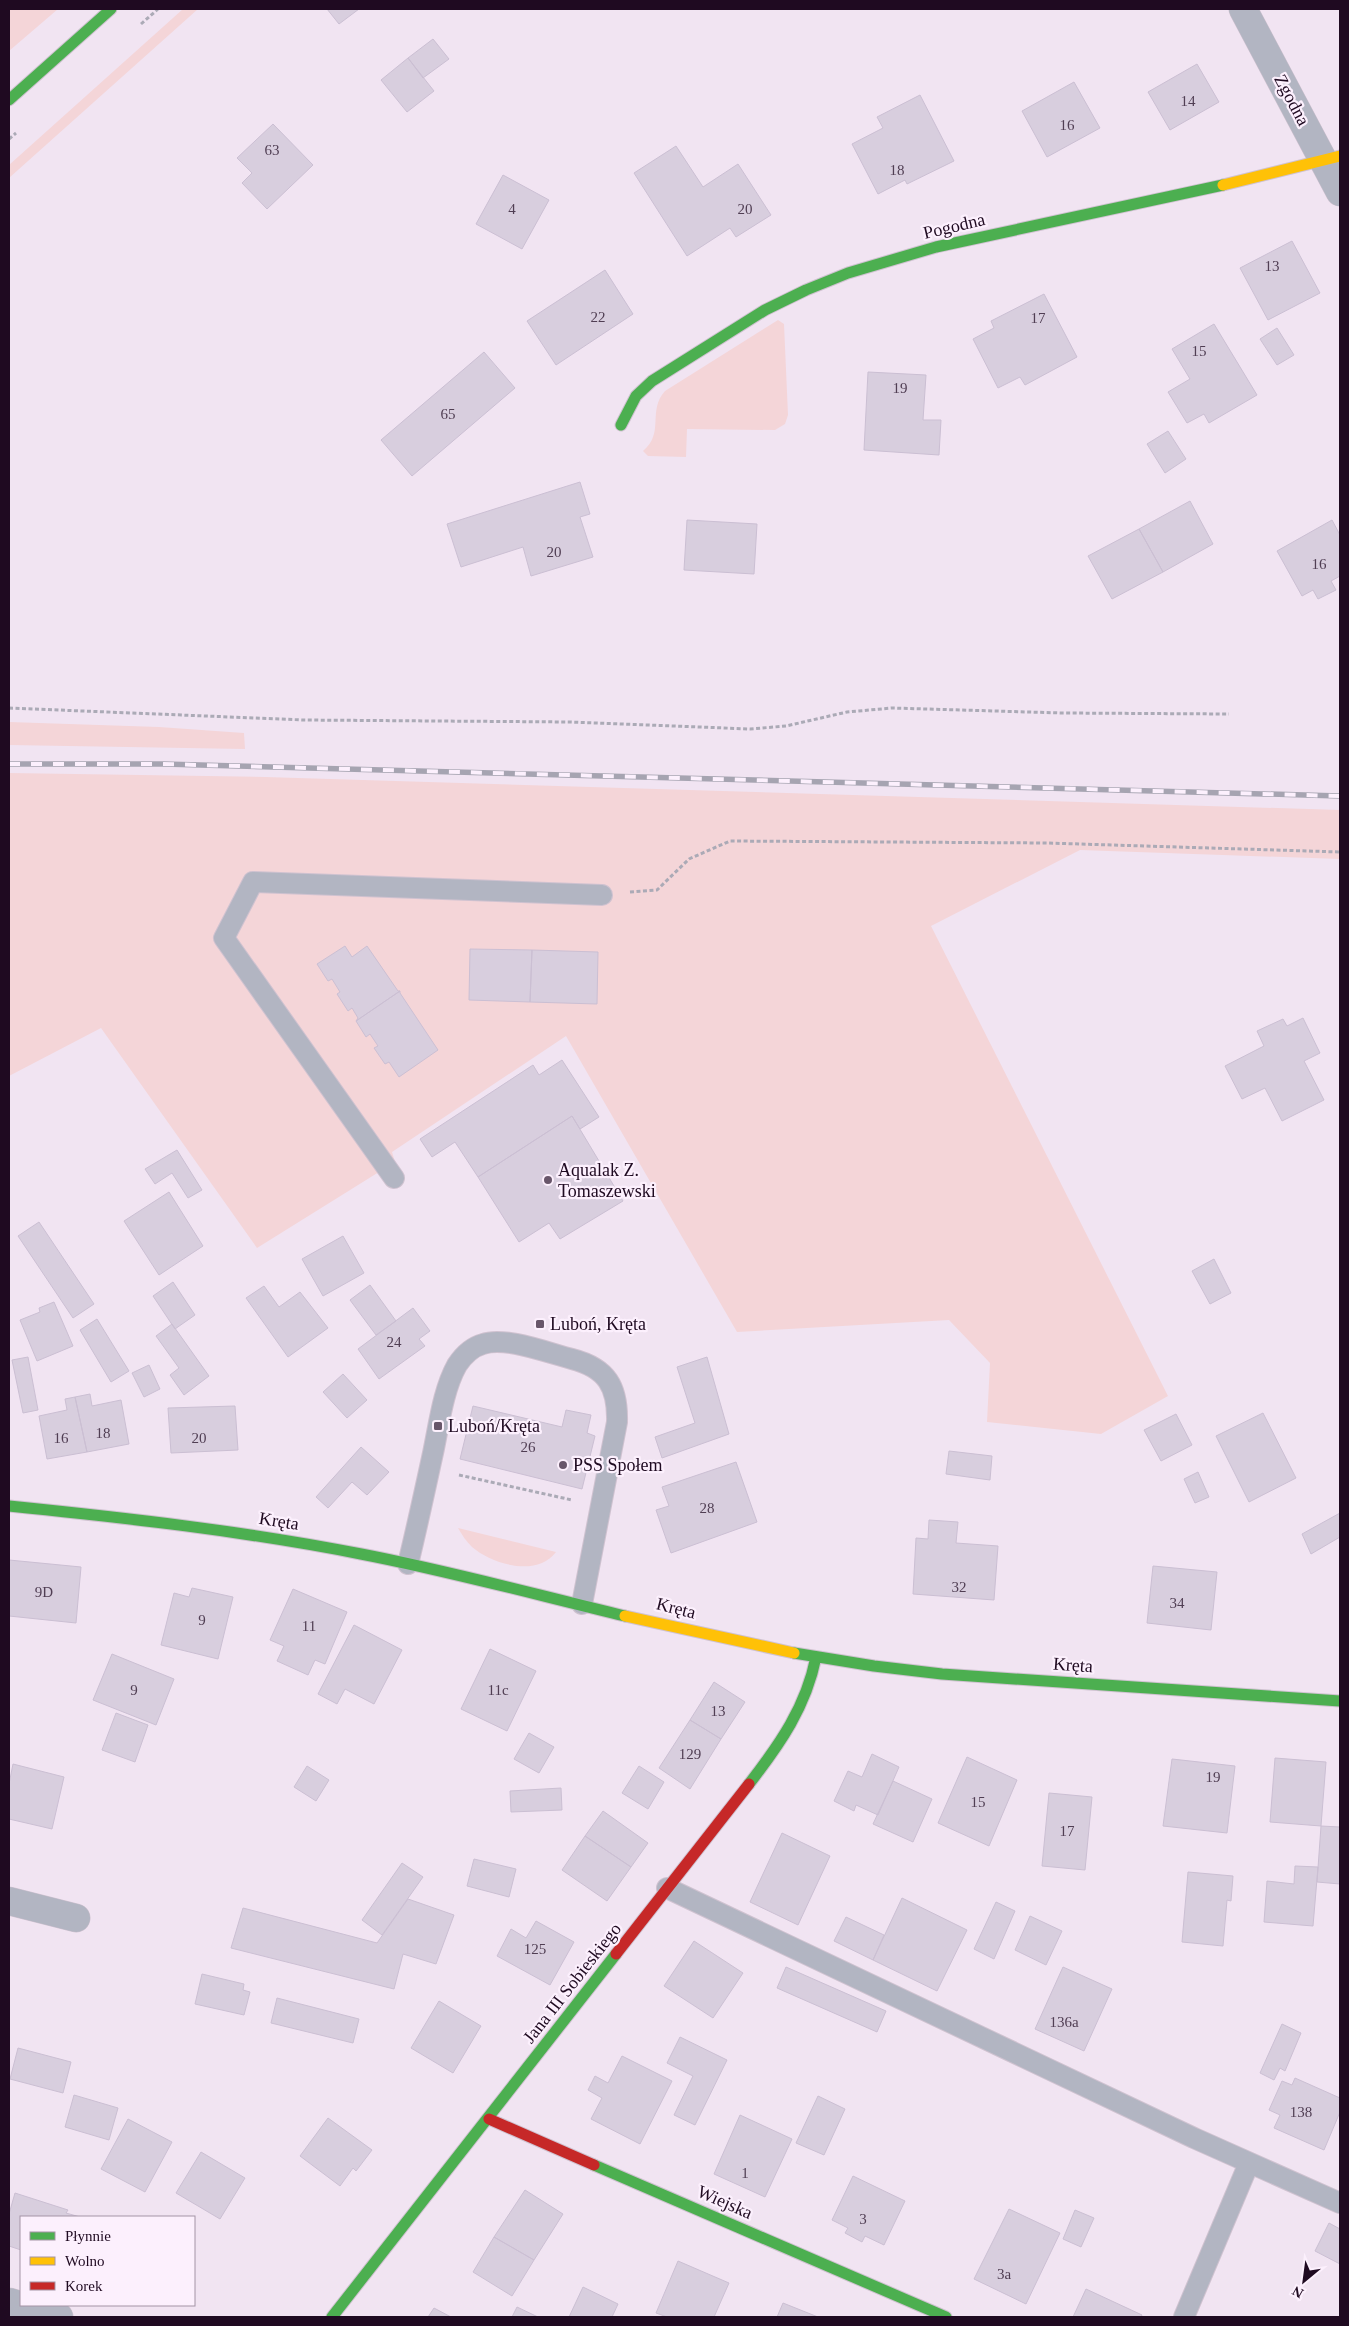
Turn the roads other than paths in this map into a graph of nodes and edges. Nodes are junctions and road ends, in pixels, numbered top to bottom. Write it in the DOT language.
graph roads {
  1 [pos="111,9"];
  2 [pos="1243,9"];
  3 [pos="9,100"];
  4 [pos="1332,158"];
  5 [pos="1340,192"];
  6 [pos="621,425"];
  7 [pos="602,895"];
  8 [pos="394,1178"];
  9 [pos="9,1506"];
  10 [pos="408,1564"];
  11 [pos="582,1604"];
  12 [pos="816,1657"];
  13 [pos="1340,1701"];
  14 [pos="667,1888"];
  15 [pos="9,1901"];
  16 [pos="76,1918"];
  17 [pos="489,2119"];
  18 [pos="1249,2163"];
  19 [pos="1340,2203"];
  20 [pos="22,2306"];
  21 [pos="59,2317"];
  22 [pos="332,2317"];
  23 [pos="946,2317"];
  24 [pos="1184,2317"];
  1 -- 3 [label="street"];
  2 -- 4 [label="street, Zgodna"];
  4 -- 5 [label="street, Zgodna"];
  4 -- 6 [label="street, Pogodna"];
  7 -- 8 [label="lane"];
  9 -- 10 [label="street, Kręta"];
  10 -- 11 [label="street, Kręta"];
  10 -- 11 [label="lane"];
  11 -- 12 [label="street, Kręta"];
  12 -- 13 [label="street, Kręta"];
  12 -- 14 [label="street, Jana III Sobieskiego"];
  14 -- 17 [label="street, Jana III Sobieskiego"];
  14 -- 18 [label="lane"];
  15 -- 16 [label="street"];
  17 -- 22 [label="street, Jana III Sobieskiego"];
  17 -- 23 [label="street, Wiejska"];
  18 -- 19 [label="lane"];
  18 -- 24 [label="lane"];
  20 -- 21 [label="street"];
}
